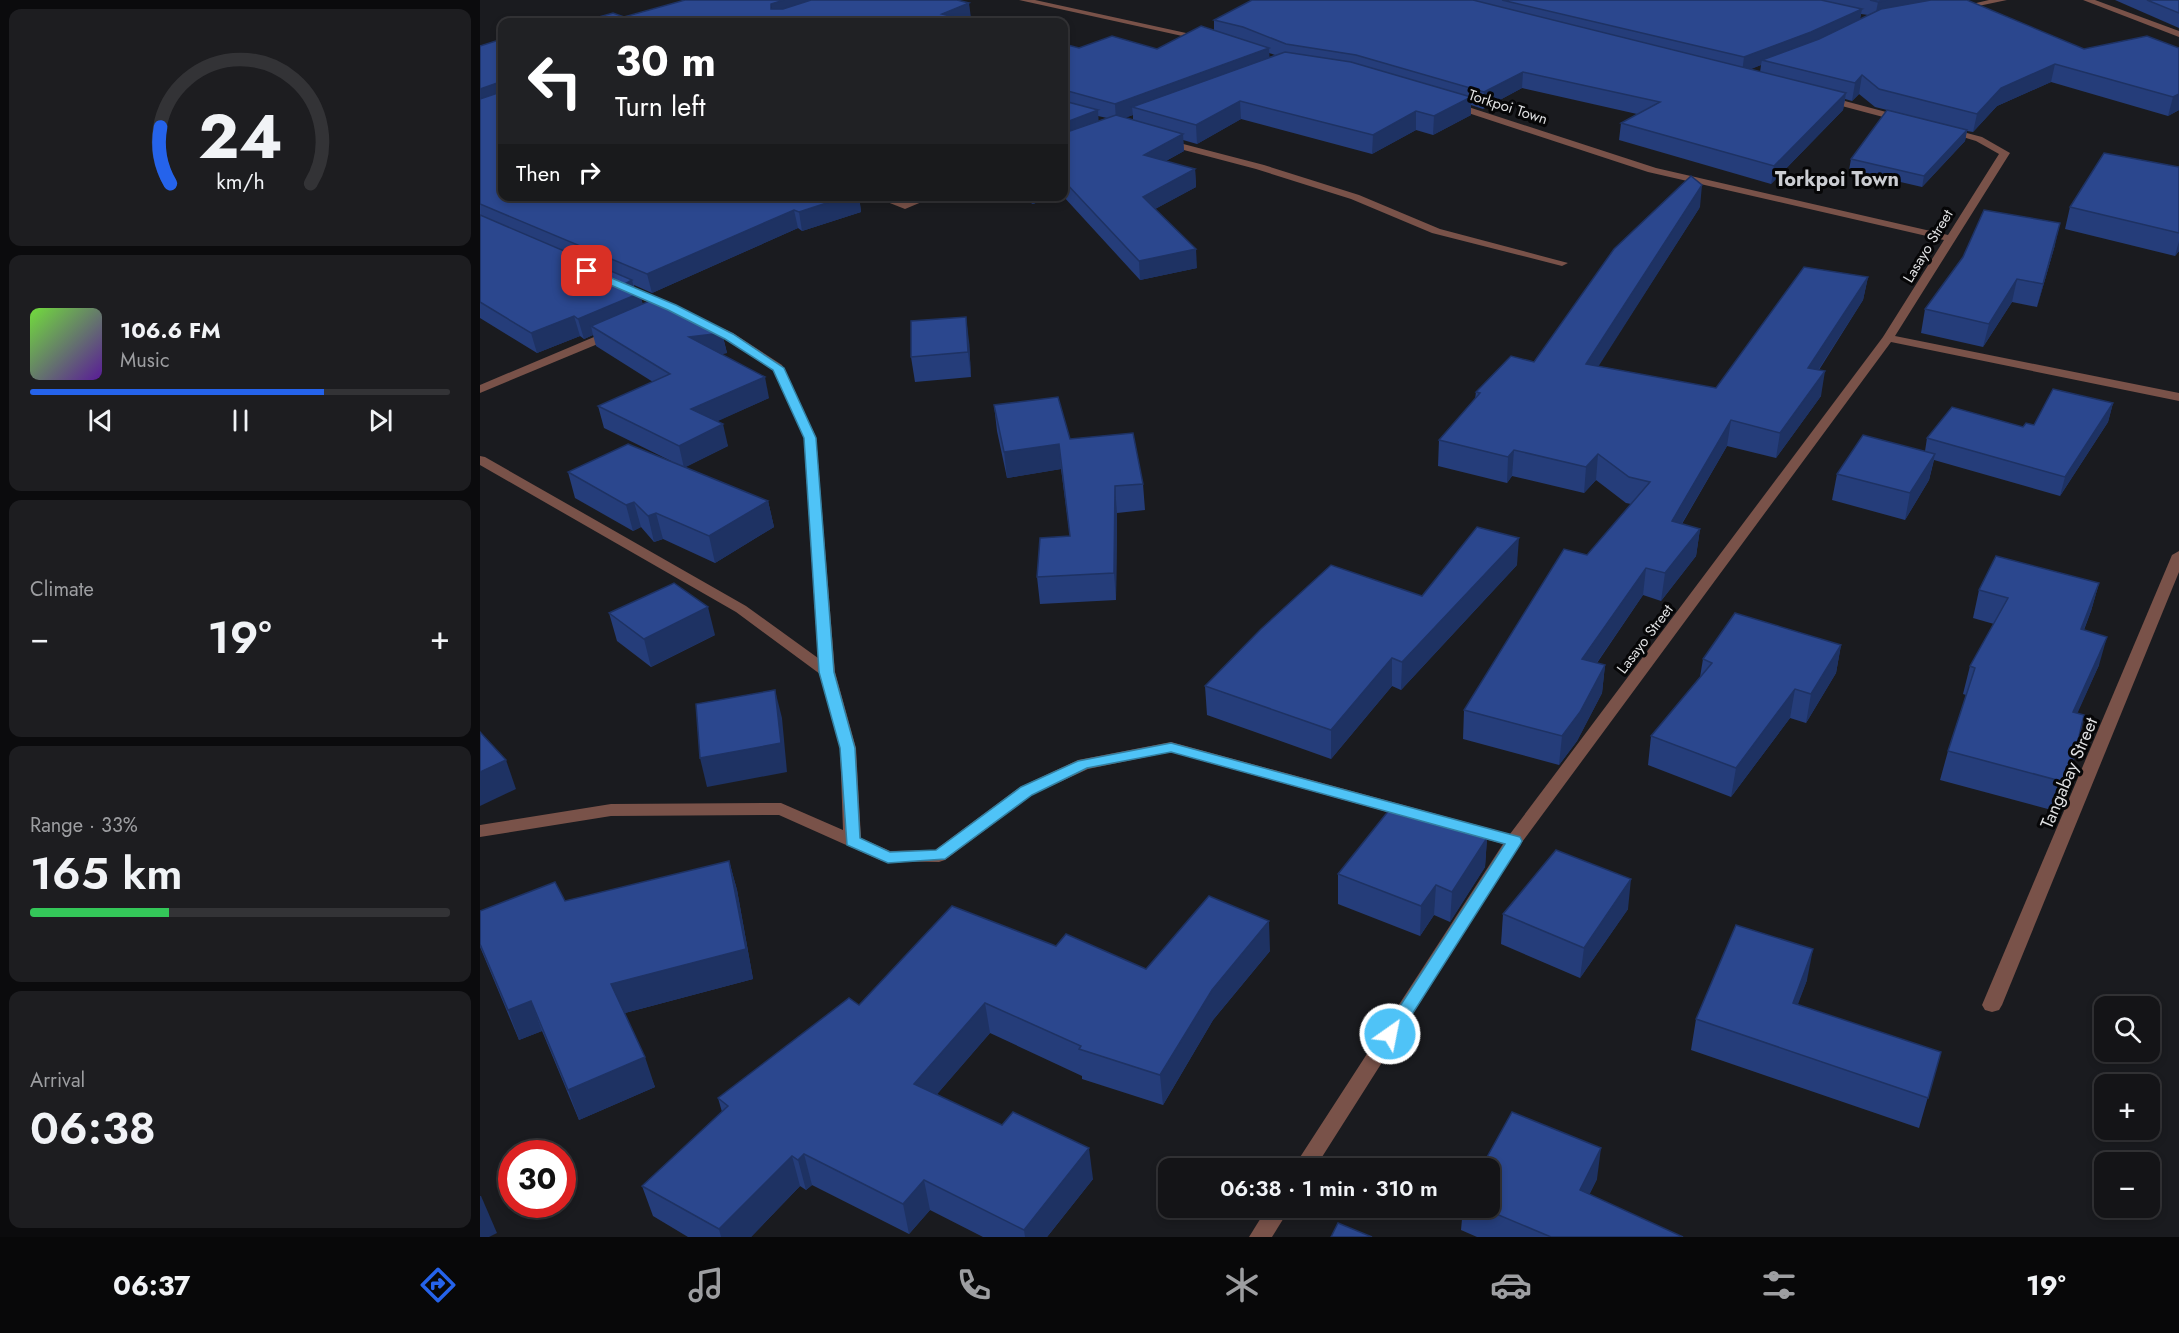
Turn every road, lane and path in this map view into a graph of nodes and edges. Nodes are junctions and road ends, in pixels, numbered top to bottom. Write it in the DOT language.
graph roads {
  1 [pos="1023,0"];
  2 [pos="2004,0"];
  3 [pos="2087,0"];
  4 [pos="1945,10"];
  5 [pos="2179,34"];
  6 [pos="1218,41"];
  7 [pos="1811,95"];
  8 [pos="1441,102"];
  9 [pos="1912,122"];
  10 [pos="1934,128"];
  11 [pos="1153,139"];
  12 [pos="891,201"];
  13 [pos="918,201"];
  14 [pos="1948,238"];
  15 [pos="1562,263"];
  16 [pos="608,280"];
  17 [pos="672,308"];
  18 [pos="651,317"];
  19 [pos="630,326"];
  20 [pos="1888,338"];
  21 [pos="480,389"];
  22 [pos="2179,397"];
  23 [pos="480,460"];
  24 [pos="2179,555"];
  25 [pos="826,672"];
  26 [pos="480,831"];
  27 [pos="852,841"];
  28 [pos="1515,841"];
  29 [pos="1992,1005"];
  30 [pos="1310,1158"];
  31 [pos="1272,1218"];
  32 [pos="1260,1237"];
  1 -- 6 [label="street"];
  2 -- 4 [label="street"];
  3 -- 5 [label="street"];
  7 -- 9 [label="street"];
  8 -- 14 [label="street, Torkpoi Town"];
  10 -- 14 [label="street, Lasayo Street"];
  11 -- 15 [label="street"];
  12 -- 13 [label="street"];
  14 -- 20 [label="street, Lasayo Street"];
  16 -- 17 [label="street"];
  17 -- 18 [label="street"];
  17 -- 25 [label="street"];
  19 -- 21 [label="street"];
  20 -- 22 [label="street"];
  20 -- 28 [label="street, Lasayo Street"];
  23 -- 25 [label="street"];
  24 -- 29 [label="street, Tangabay Street"];
  25 -- 27 [label="street"];
  26 -- 27 [label="street"];
  27 -- 28 [label="street"];
  28 -- 30 [label="street, Lasayo Street"];
  31 -- 32 [label="street"];
}
